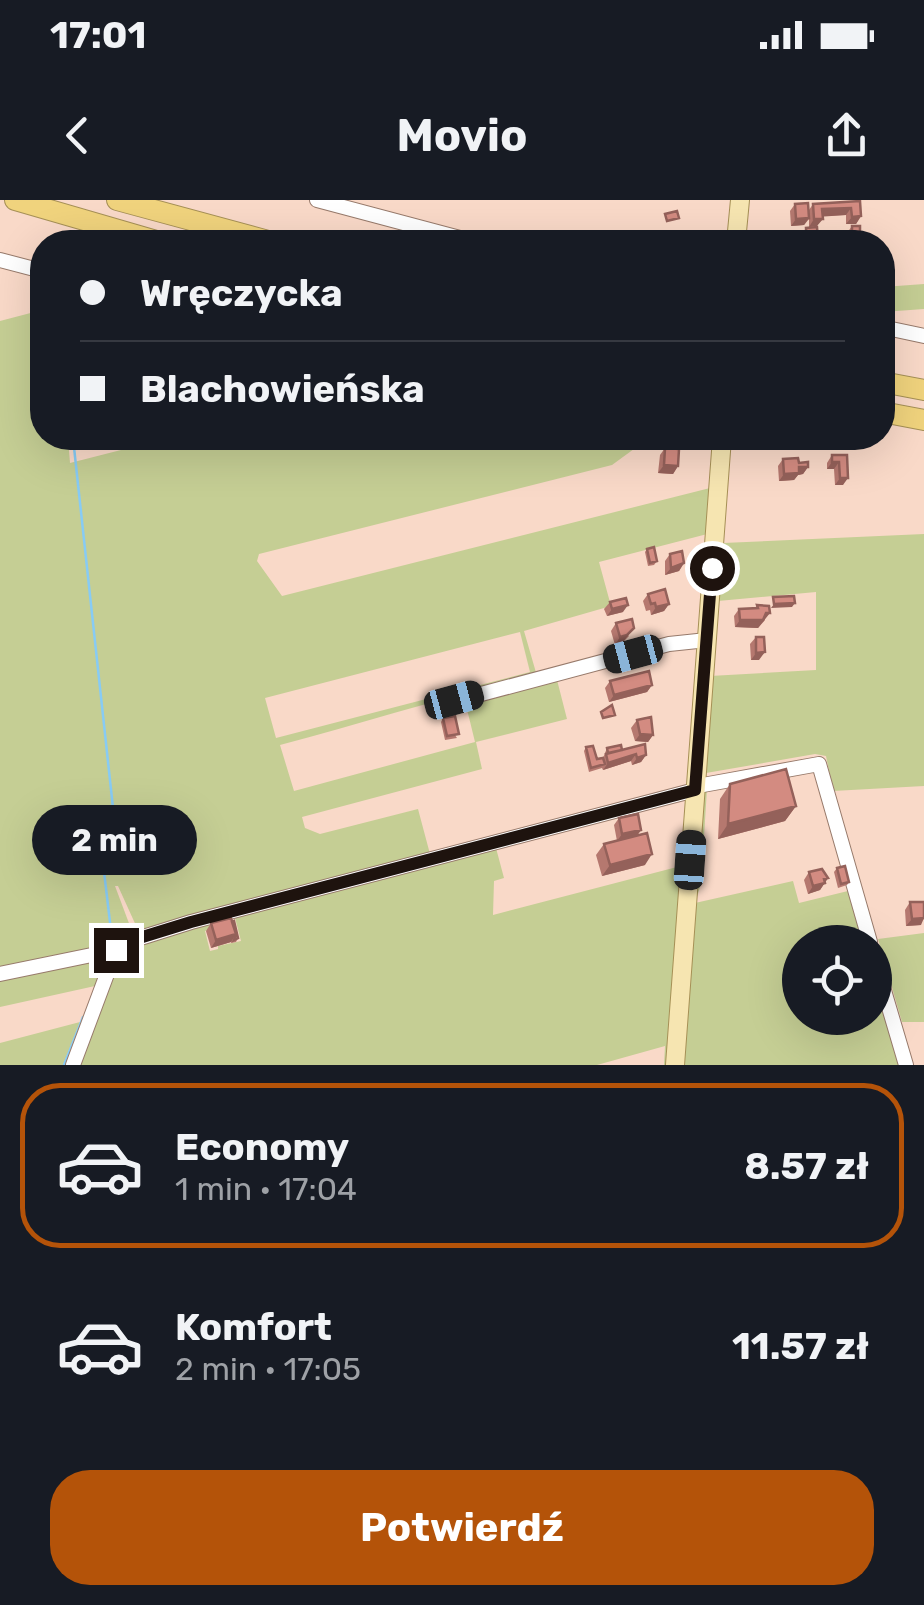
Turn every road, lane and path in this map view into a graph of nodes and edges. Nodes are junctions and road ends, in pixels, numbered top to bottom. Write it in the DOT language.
graph roads {
  1 [pos="15,200"];
  2 [pos="117,200"];
  3 [pos="316,200"];
  4 [pos="740,200"];
  5 [pos="119,230"];
  6 [pos="228,230"];
  7 [pos="430,230"];
  8 [pos="737,230"];
  9 [pos="0,260"];
  10 [pos="30,268"];
  11 [pos="895,329"];
  12 [pos="924,336"];
  13 [pos="895,384"];
  14 [pos="924,390"];
  15 [pos="895,414"];
  16 [pos="924,420"];
  17 [pos="721,450"];
  18 [pos="707,640"];
  19 [pos="454,700"];
  20 [pos="696,787"];
  21 [pos="865,925"];
  22 [pos="116,950"];
  23 [pos="0,974"];
  24 [pos="892,1018"];
  25 [pos="72,1065"];
  26 [pos="674,1065"];
  27 [pos="906,1065"];
  1 -- 5 [label="highway"];
  2 -- 6 [label="highway"];
  3 -- 7 [label="street"];
  4 -- 8 [label="main road"];
  9 -- 10 [label="street"];
  11 -- 12 [label="street"];
  13 -- 14 [label="highway"];
  15 -- 16 [label="highway"];
  17 -- 18 [label="main road"];
  18 -- 19 [label="street"];
  18 -- 20 [label="main road"];
  20 -- 21 [label="street"];
  20 -- 22 [label="street"];
  20 -- 26 [label="main road"];
  22 -- 23 [label="street"];
  22 -- 25 [label="street"];
  24 -- 27 [label="street"];
}
